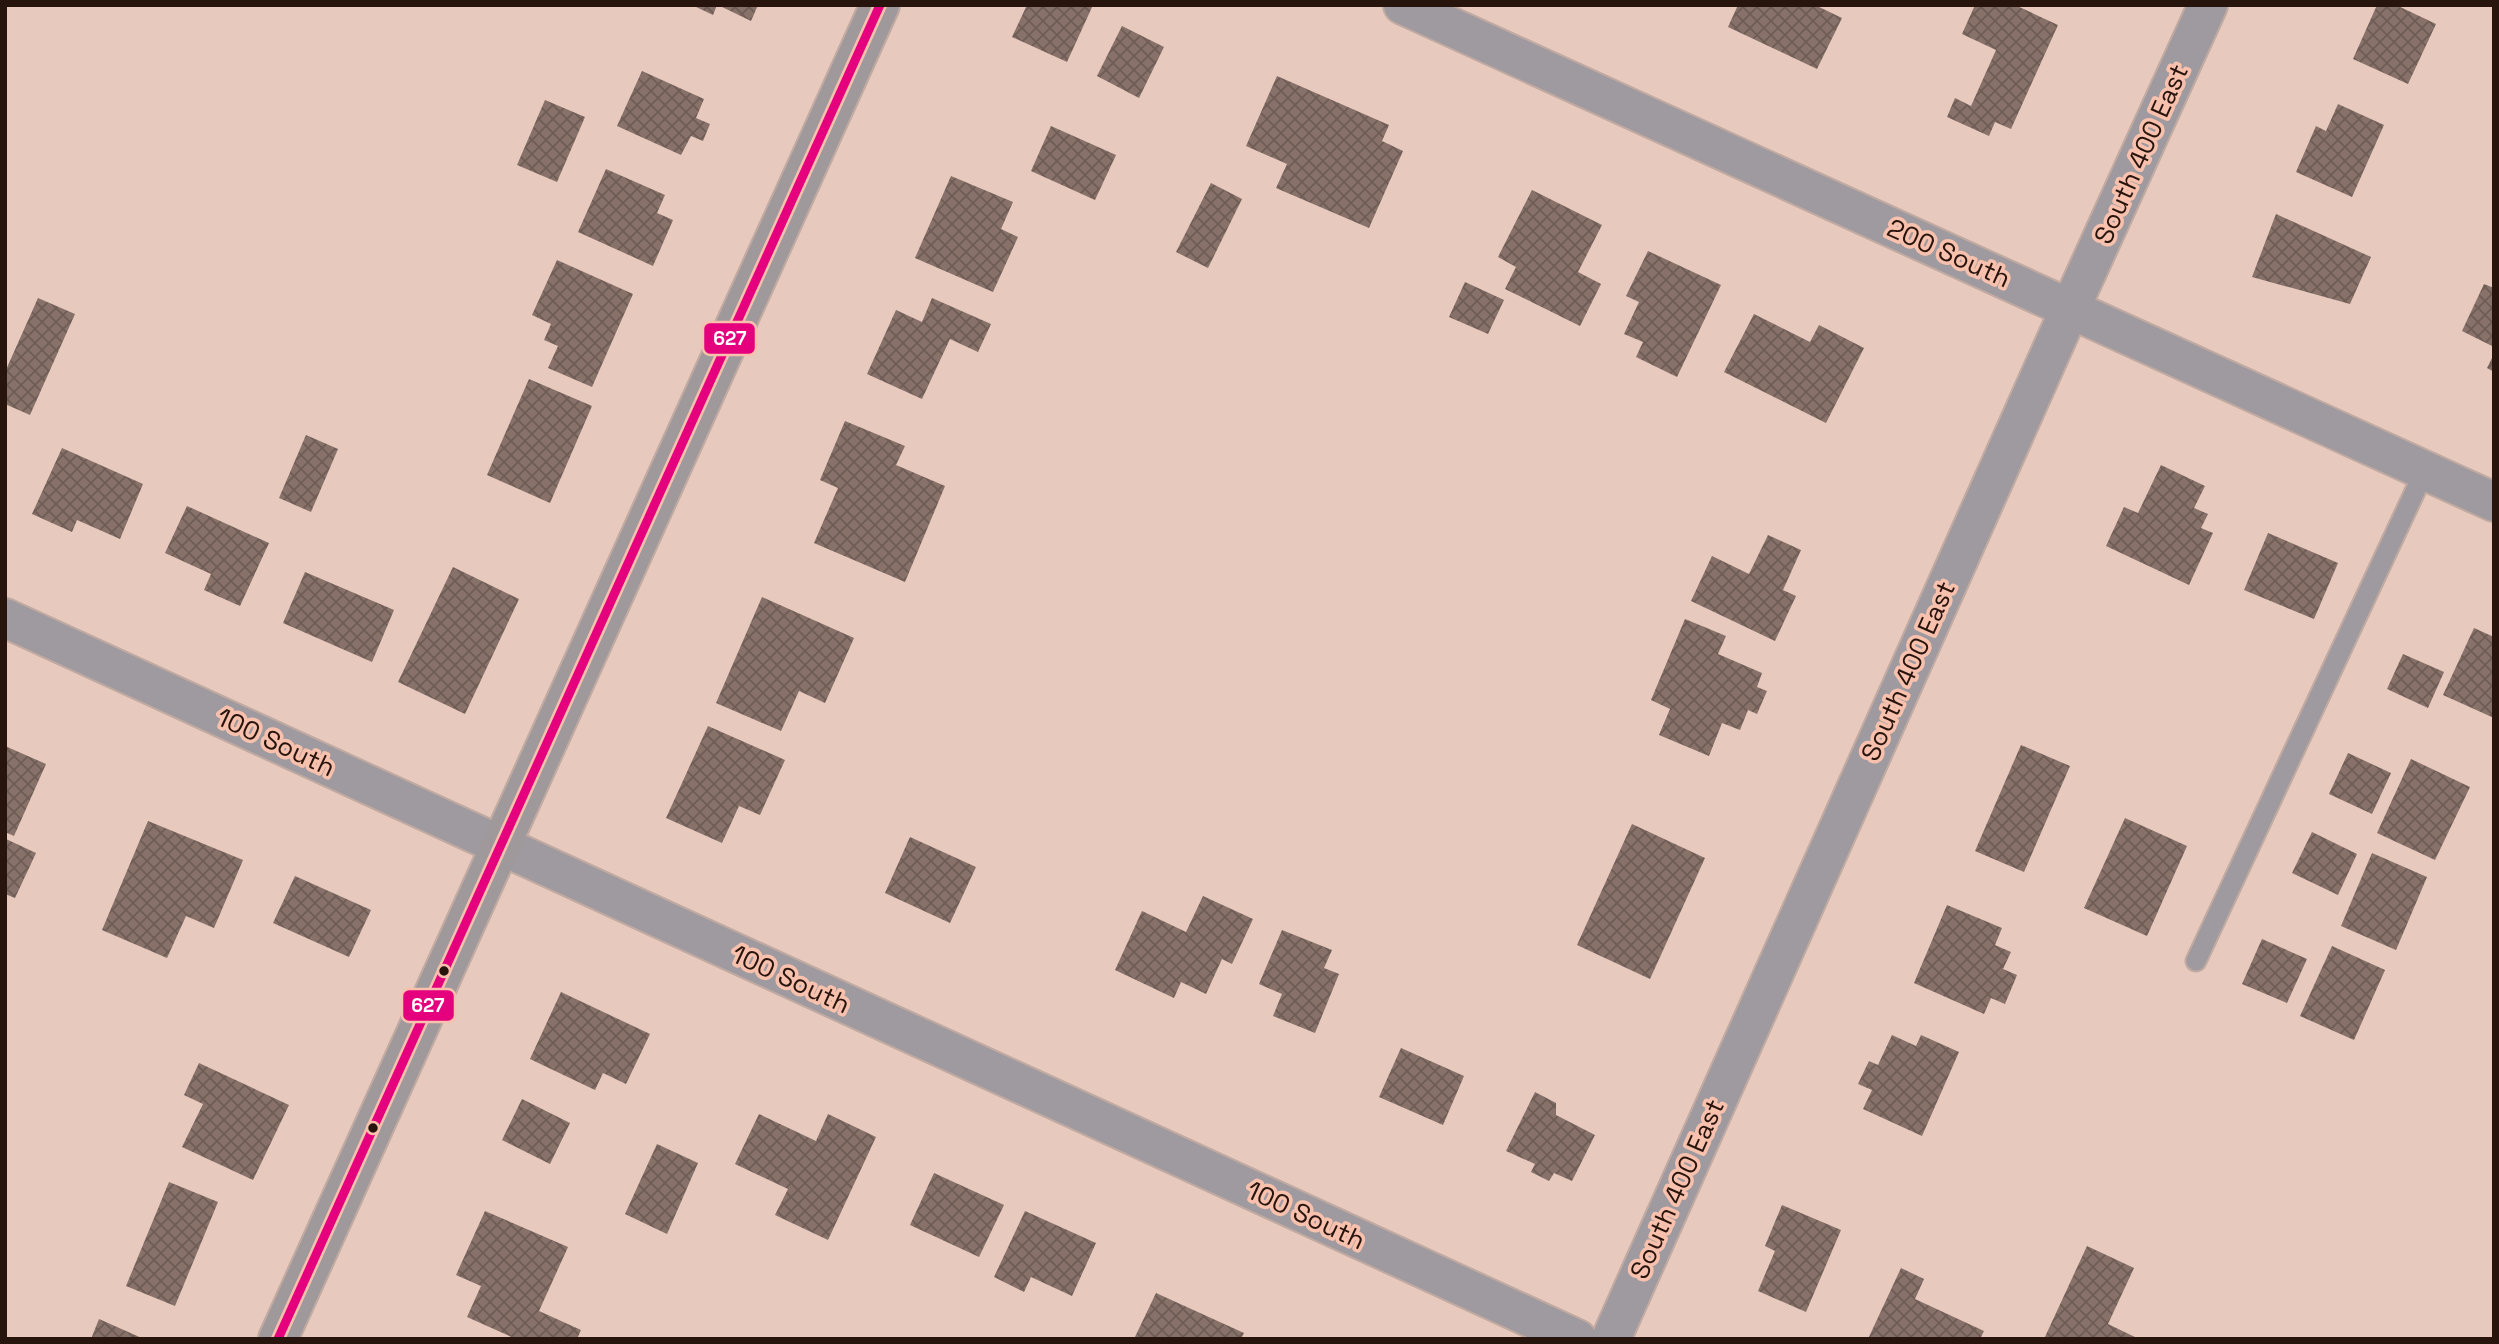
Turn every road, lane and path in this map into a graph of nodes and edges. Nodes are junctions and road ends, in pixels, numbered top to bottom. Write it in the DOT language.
graph roads {
  1 [pos="880,5"];
  2 [pos="1403,5"];
  3 [pos="2208,5"];
  4 [pos="2070,309"];
  5 [pos="2425,470"];
  6 [pos="2494,502"];
  7 [pos="5,618"];
  8 [pos="501,846"];
  9 [pos="2196,961"];
  10 [pos="278,1339"];
  11 [pos="1577,1339"];
  12 [pos="1611,1339"];
  1 -- 8 [label="street"];
  2 -- 4 [label="street, 200 South"];
  3 -- 4 [label="street, South 400 East"];
  4 -- 5 [label="street, 200 South"];
  4 -- 12 [label="street, South 400 East"];
  5 -- 6 [label="street, 200 South"];
  5 -- 9 [label="lane"];
  7 -- 8 [label="street, 100 South"];
  8 -- 10 [label="street"];
  8 -- 11 [label="street, 100 South"];
}
